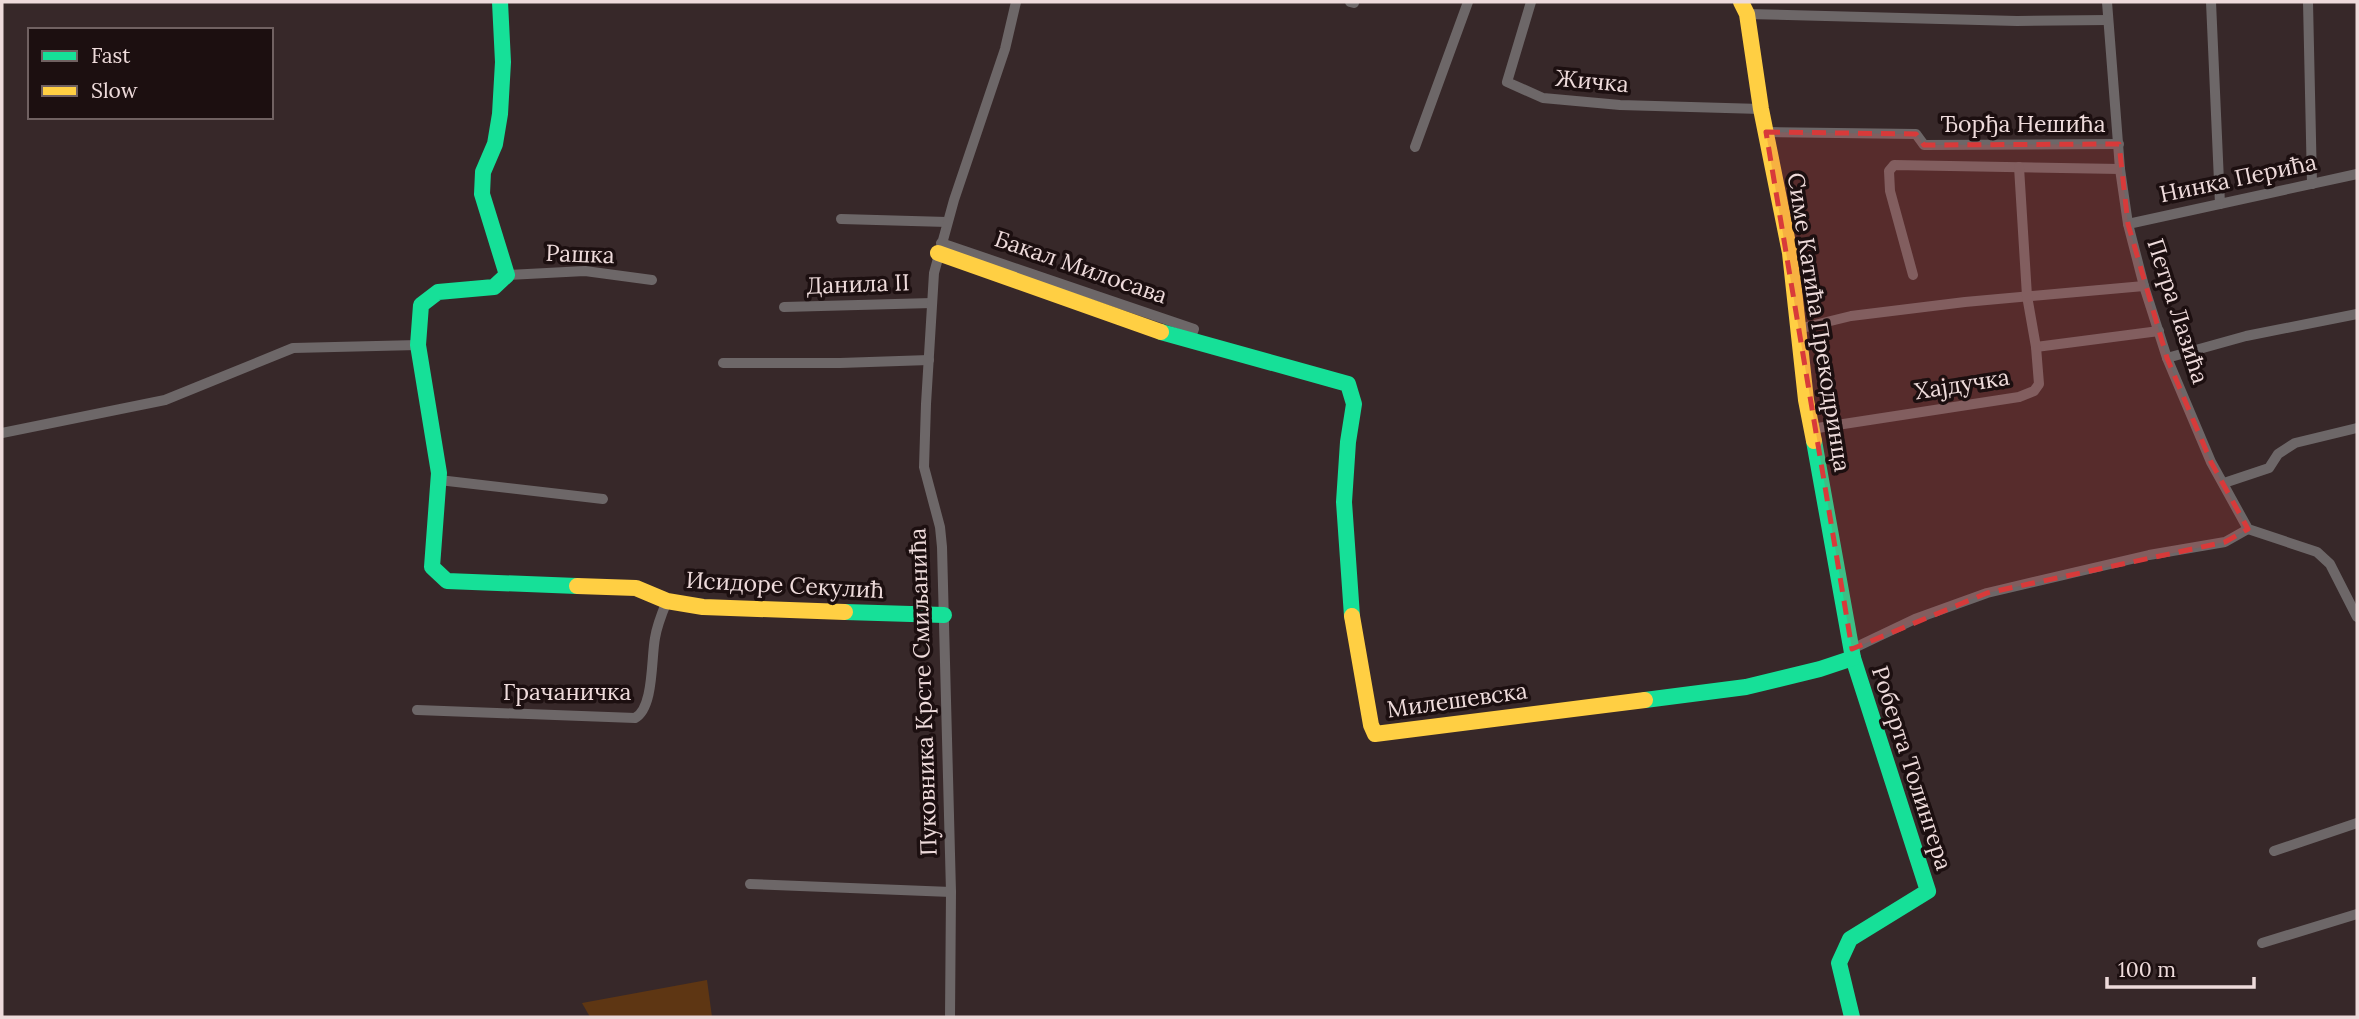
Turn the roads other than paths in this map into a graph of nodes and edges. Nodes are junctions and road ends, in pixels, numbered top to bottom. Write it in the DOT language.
graph roads {
  1 [pos="499,2"];
  2 [pos="1016,2"];
  3 [pos="1468,2"];
  4 [pos="1531,2"];
  5 [pos="2107,2"];
  6 [pos="2211,2"];
  7 [pos="2308,2"];
  8 [pos="1744,8"];
  9 [pos="2108,20"];
  10 [pos="1761,109"];
  11 [pos="1766,132"];
  12 [pos="2119,144"];
  13 [pos="1415,147"];
  14 [pos="2019,167"];
  15 [pos="2120,169"];
  16 [pos="2357,174"];
  17 [pos="2312,184"];
  18 [pos="2220,204"];
  19 [pos="841,219"];
  20 [pos="947,222"];
  21 [pos="2128,224"];
  22 [pos="940,248"];
  23 [pos="507,275"];
  24 [pos="1913,275"];
  25 [pos="652,280"];
  26 [pos="2144,286"];
  27 [pos="2027,296"];
  28 [pos="932,303"];
  29 [pos="784,307"];
  30 [pos="2357,314"];
  31 [pos="1798,329"];
  32 [pos="2159,331"];
  33 [pos="418,345"];
  34 [pos="2036,347"];
  35 [pos="2167,358"];
  36 [pos="929,360"];
  37 [pos="723,363"];
  38 [pos="1348,384"];
  39 [pos="2357,428"];
  40 [pos="1811,429"];
  41 [pos="2,433"];
  42 [pos="439,480"];
  43 [pos="2224,483"];
  44 [pos="603,499"];
  45 [pos="2248,528"];
  46 [pos="667,601"];
  47 [pos="944,615"];
  48 [pos="2357,617"];
  49 [pos="1852,653"];
  50 [pos="417,710"];
  51 [pos="2357,824"];
  52 [pos="2274,851"];
  53 [pos="750,884"];
  54 [pos="951,892"];
  55 [pos="2357,914"];
  56 [pos="2262,943"];
  57 [pos="950,1017"];
  58 [pos="1852,1017"];
  1 -- 23 [label="street"];
  2 -- 20 [label="street, Пуковника Крсте Смиљанића"];
  3 -- 13 [label="street"];
  4 -- 10 [label="street, Жичка"];
  5 -- 9 [label="street, Петра Лазића"];
  6 -- 18 [label="street"];
  7 -- 17 [label="street"];
  8 -- 9 [label="street"];
  8 -- 10 [label="street, Симе Катића Прекодринца"];
  9 -- 12 [label="street, Петра Лазића"];
  10 -- 11 [label="street, Симе Катића Прекодринца"];
  11 -- 12 [label="street, Ђорђа Нешића"];
  11 -- 31 [label="street, Симе Катића Прекодринца"];
  12 -- 15 [label="street, Петра Лазића"];
  14 -- 15 [label="street"];
  14 -- 24 [label="street"];
  14 -- 27 [label="street"];
  15 -- 21 [label="street, Петра Лазића"];
  16 -- 17 [label="street, Нинка Перића"];
  17 -- 18 [label="street, Нинка Перића"];
  18 -- 21 [label="street, Нинка Перића"];
  19 -- 20 [label="street"];
  20 -- 22 [label="street, Пуковника Крсте Смиљанића"];
  21 -- 26 [label="street, Петра Лазића"];
  22 -- 28 [label="street, Пуковника Крсте Смиљанића"];
  22 -- 38 [label="street, Бакал Милосава"];
  23 -- 25 [label="street, Рашка"];
  23 -- 33 [label="street, Исидоре Секулић"];
  26 -- 27 [label="street"];
  26 -- 32 [label="street, Петра Лазића"];
  27 -- 31 [label="street"];
  27 -- 34 [label="street"];
  28 -- 29 [label="street, Данила II"];
  28 -- 36 [label="street, Пуковника Крсте Смиљанића"];
  30 -- 35 [label="street"];
  31 -- 40 [label="street, Симе Катића Прекодринца"];
  32 -- 34 [label="street, Хајдучка"];
  32 -- 35 [label="street, Петра Лазића"];
  33 -- 41 [label="street"];
  33 -- 42 [label="street, Исидоре Секулић"];
  34 -- 40 [label="street, Хајдучка"];
  35 -- 43 [label="street, Петра Лазића"];
  36 -- 37 [label="street"];
  36 -- 47 [label="street, Пуковника Крсте Смиљанића"];
  38 -- 49 [label="street, Милешевска"];
  39 -- 43 [label="street"];
  40 -- 49 [label="street, Симе Катића Прекодринца"];
  42 -- 44 [label="street"];
  42 -- 46 [label="street, Исидоре Секулић"];
  43 -- 45 [label="street, Петра Лазића"];
  45 -- 48 [label="street"];
  45 -- 49 [label="street, Роберта Толингера"];
  46 -- 47 [label="street, Исидоре Секулић"];
  46 -- 50 [label="street, Грачаничка"];
  47 -- 54 [label="street, Пуковника Крсте Смиљанића"];
  49 -- 58 [label="street, Роберта Толингера"];
  51 -- 52 [label="street"];
  53 -- 54 [label="street"];
  54 -- 57 [label="street, Пуковника Крсте Смиљанића"];
  55 -- 56 [label="street"];
}
